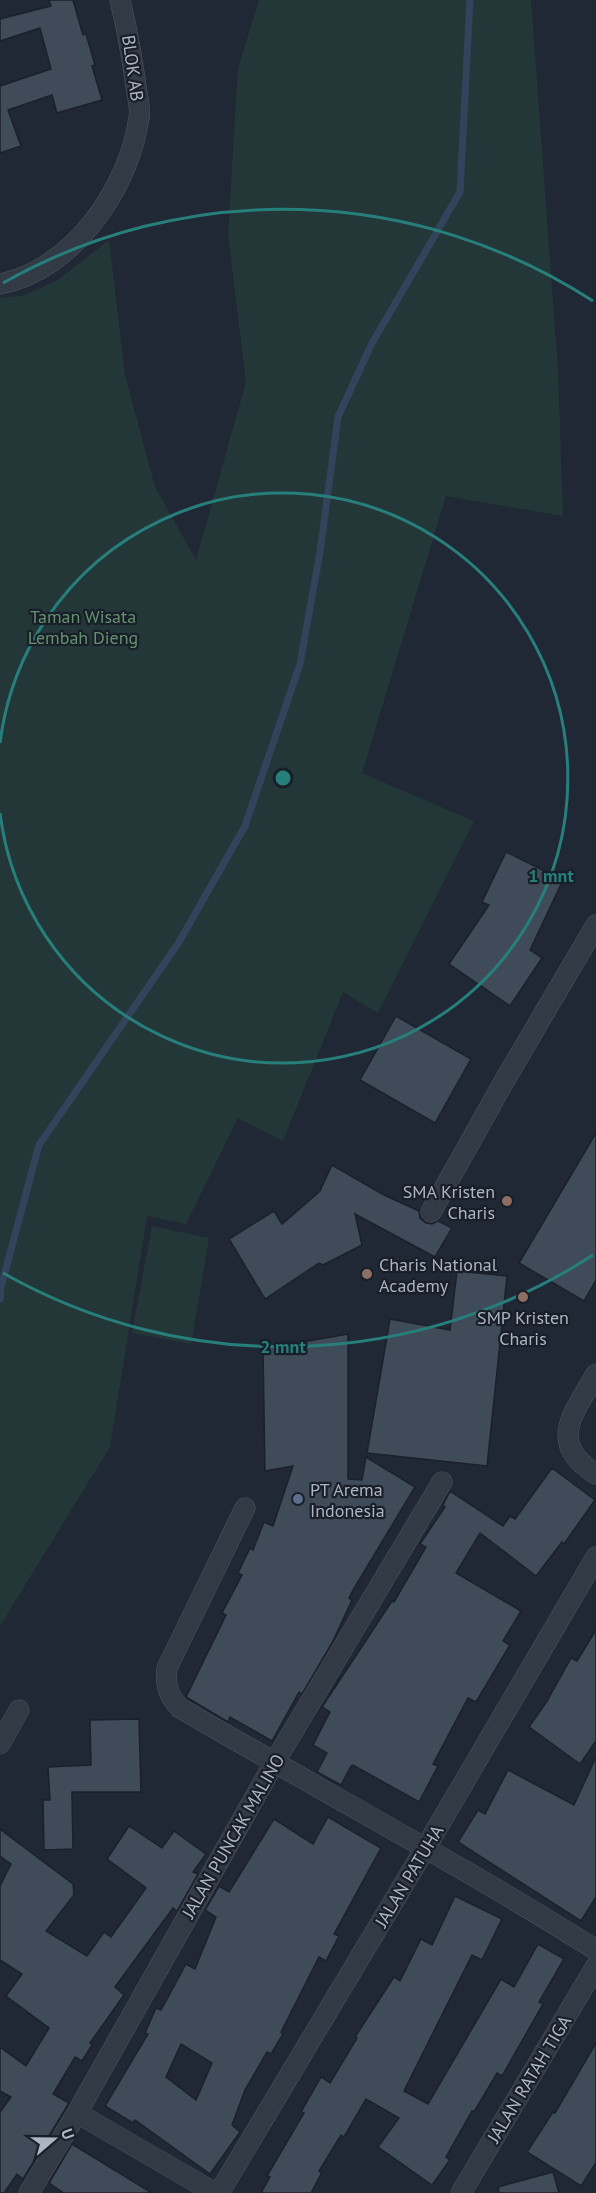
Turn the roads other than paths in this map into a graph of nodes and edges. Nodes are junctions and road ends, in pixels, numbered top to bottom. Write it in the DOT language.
graph roads {
  1 [pos="120,0"];
  2 [pos="0,284"];
  3 [pos="596,925"];
  4 [pos="431,1212"];
  5 [pos="596,1374"];
  6 [pos="596,1474"];
  7 [pos="442,1482"];
  8 [pos="246,1508"];
  9 [pos="596,1557"];
  10 [pos="19,1710"];
  11 [pos="0,1744"];
  12 [pos="274,1763"];
  13 [pos="426,1847"];
  14 [pos="596,1950"];
  15 [pos="596,1966"];
  16 [pos="77,2113"];
  17 [pos="29,2193"];
  18 [pos="217,2193"];
  19 [pos="461,2193"];
  1 -- 2 [label="street, BLOK AB"];
  3 -- 4 [label="street"];
  5 -- 6 [label="street"];
  7 -- 12 [label="street, JALAN PUNCAK MALINO"];
  8 -- 12 [label="street"];
  9 -- 13 [label="street, JALAN PATUHA"];
  10 -- 11 [label="street"];
  12 -- 13 [label="street"];
  12 -- 16 [label="street, JALAN PUNCAK MALINO"];
  13 -- 14 [label="street"];
  13 -- 18 [label="street, JALAN PATUHA"];
  15 -- 19 [label="street, JALAN RATAH TIGA"];
  16 -- 17 [label="street, JALAN PUNCAK MALINO"];
  16 -- 18 [label="street"];
}
